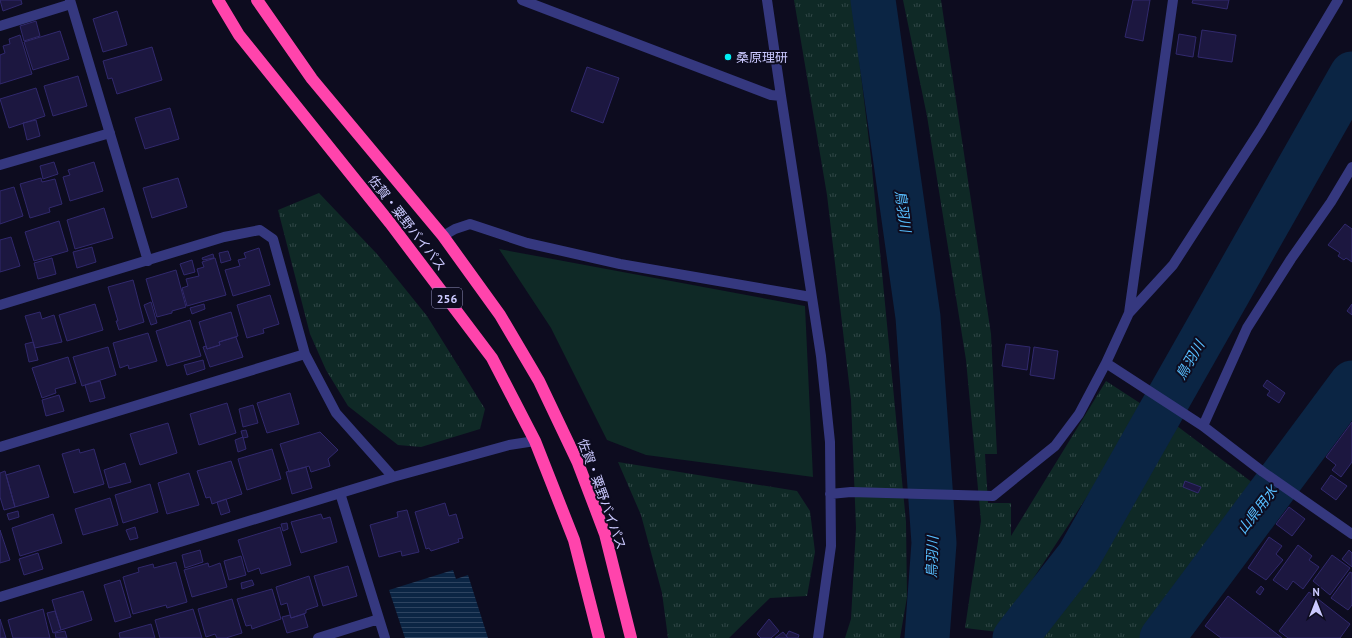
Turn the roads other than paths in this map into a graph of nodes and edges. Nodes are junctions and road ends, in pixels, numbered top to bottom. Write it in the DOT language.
graph roads {
  1 [pos="218,0"];
  2 [pos="257,0"];
  3 [pos="522,0"];
  4 [pos="767,0"];
  5 [pos="1173,0"];
  6 [pos="1338,0"];
  7 [pos="70,2"];
  8 [pos="0,26"];
  9 [pos="781,96"];
  10 [pos="110,133"];
  11 [pos="0,165"];
  12 [pos="1352,167"];
  13 [pos="443,236"];
  14 [pos="148,261"];
  15 [pos="811,297"];
  16 [pos="0,305"];
  17 [pos="1129,313"];
  18 [pos="305,354"];
  19 [pos="1106,363"];
  20 [pos="1203,426"];
  21 [pos="534,441"];
  22 [pos="0,447"];
  23 [pos="393,477"];
  24 [pos="340,494"];
  25 [pos="830,494"];
  26 [pos="1352,534"];
  27 [pos="0,597"];
  28 [pos="379,620"];
  29 [pos="318,638"];
  30 [pos="385,638"];
  31 [pos="599,638"];
  32 [pos="631,638"];
  33 [pos="818,638"];
  1 -- 21 [label="highway, 佐賀・粟野バイパス / 256"];
  2 -- 13 [label="highway, 佐賀・粟野バイパス / 256"];
  3 -- 9 [label="street"];
  4 -- 9 [label="street"];
  5 -- 17 [label="street"];
  6 -- 17 [label="street"];
  7 -- 8 [label="street"];
  7 -- 10 [label="street"];
  9 -- 15 [label="street"];
  10 -- 11 [label="street"];
  10 -- 14 [label="street"];
  12 -- 20 [label="street"];
  13 -- 15 [label="street"];
  13 -- 32 [label="highway, 佐賀・粟野バイパス / 256"];
  14 -- 16 [label="street"];
  14 -- 18 [label="street"];
  15 -- 25 [label="street"];
  17 -- 19 [label="street"];
  18 -- 22 [label="street"];
  18 -- 23 [label="street"];
  19 -- 20 [label="street"];
  19 -- 25 [label="street"];
  20 -- 26 [label="street"];
  21 -- 23 [label="street"];
  21 -- 31 [label="highway, 佐賀・粟野バイパス / 256"];
  23 -- 24 [label="street"];
  24 -- 27 [label="street"];
  24 -- 28 [label="street"];
  25 -- 33 [label="street"];
  28 -- 29 [label="street"];
  28 -- 30 [label="street"];
}
